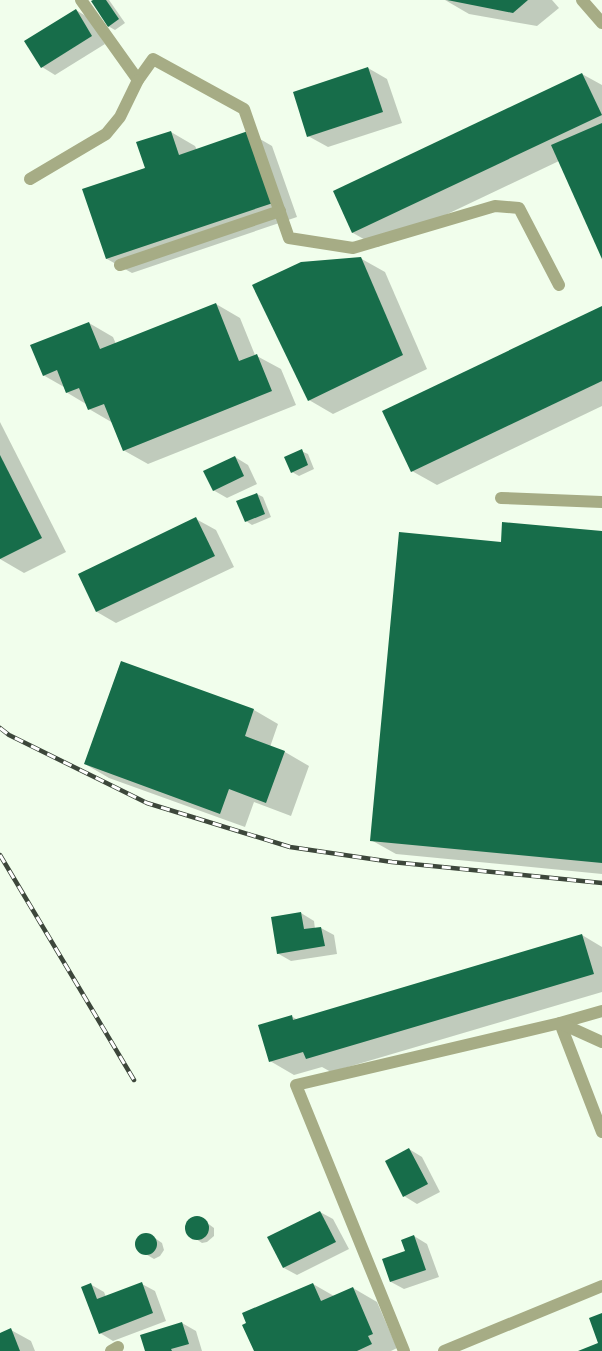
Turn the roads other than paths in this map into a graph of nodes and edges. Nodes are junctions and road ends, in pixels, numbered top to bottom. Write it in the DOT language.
graph roads {
  1 [pos="81,0"];
  2 [pos="582,0"];
  3 [pos="602,23"];
  4 [pos="138,80"];
  5 [pos="30,179"];
  6 [pos="280,211"];
  7 [pos="120,265"];
  8 [pos="559,285"];
  9 [pos="501,498"];
  10 [pos="602,502"];
  11 [pos="602,1011"];
  12 [pos="560,1023"];
  13 [pos="602,1042"];
  14 [pos="602,1132"];
  15 [pos="602,1286"];
  16 [pos="404,1351"];
  17 [pos="444,1351"];
  1 -- 4 [label="street"];
  2 -- 3 [label="street"];
  4 -- 5 [label="street"];
  4 -- 6 [label="street"];
  6 -- 7 [label="street"];
  6 -- 8 [label="street"];
  9 -- 10 [label="street"];
  11 -- 12 [label="street"];
  12 -- 13 [label="street"];
  12 -- 14 [label="street"];
  12 -- 16 [label="street"];
  15 -- 17 [label="street"];
}
